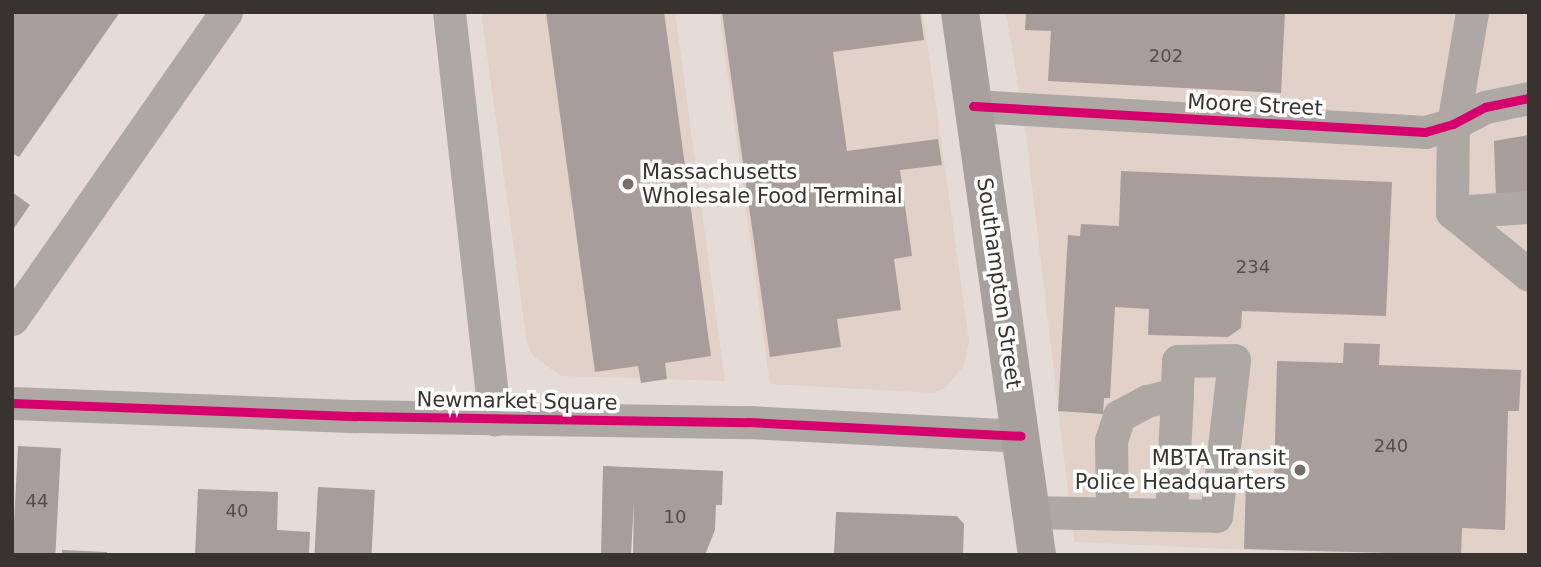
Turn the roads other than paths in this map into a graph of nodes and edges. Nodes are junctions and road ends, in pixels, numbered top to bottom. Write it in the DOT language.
graph roads {
  1 [pos="226,12"];
  2 [pos="449,12"];
  3 [pos="960,12"];
  4 [pos="1472,12"];
  5 [pos="1529,98"];
  6 [pos="973,106"];
  7 [pos="1453,124"];
  8 [pos="1529,207"];
  9 [pos="1452,212"];
  10 [pos="1529,275"];
  11 [pos="12,319"];
  12 [pos="1177,394"];
  13 [pos="12,402"];
  14 [pos="495,419"];
  15 [pos="1021,436"];
  16 [pos="1112,511"];
  17 [pos="1031,512"];
  18 [pos="1171,514"];
  19 [pos="1037,555"];
  1 -- 11 [label="street"];
  2 -- 14 [label="street, Newmarket Square"];
  3 -- 6 [label="main road, Southampton Street"];
  4 -- 7 [label="street"];
  5 -- 7 [label="street, Moore Street"];
  6 -- 7 [label="street, Moore Street"];
  6 -- 15 [label="main road, Southampton Street"];
  7 -- 9 [label="street"];
  8 -- 9 [label="street"];
  9 -- 10 [label="street"];
  12 -- 16 [label="street"];
  12 -- 18 [label="street"];
  12 -- 18 [label="street"];
  13 -- 14 [label="street, Newmarket Square"];
  14 -- 15 [label="street, Newmarket Square"];
  15 -- 17 [label="main road, Southampton Street"];
  16 -- 17 [label="street"];
  16 -- 18 [label="street"];
  17 -- 19 [label="main road, Southampton Street"];
}
